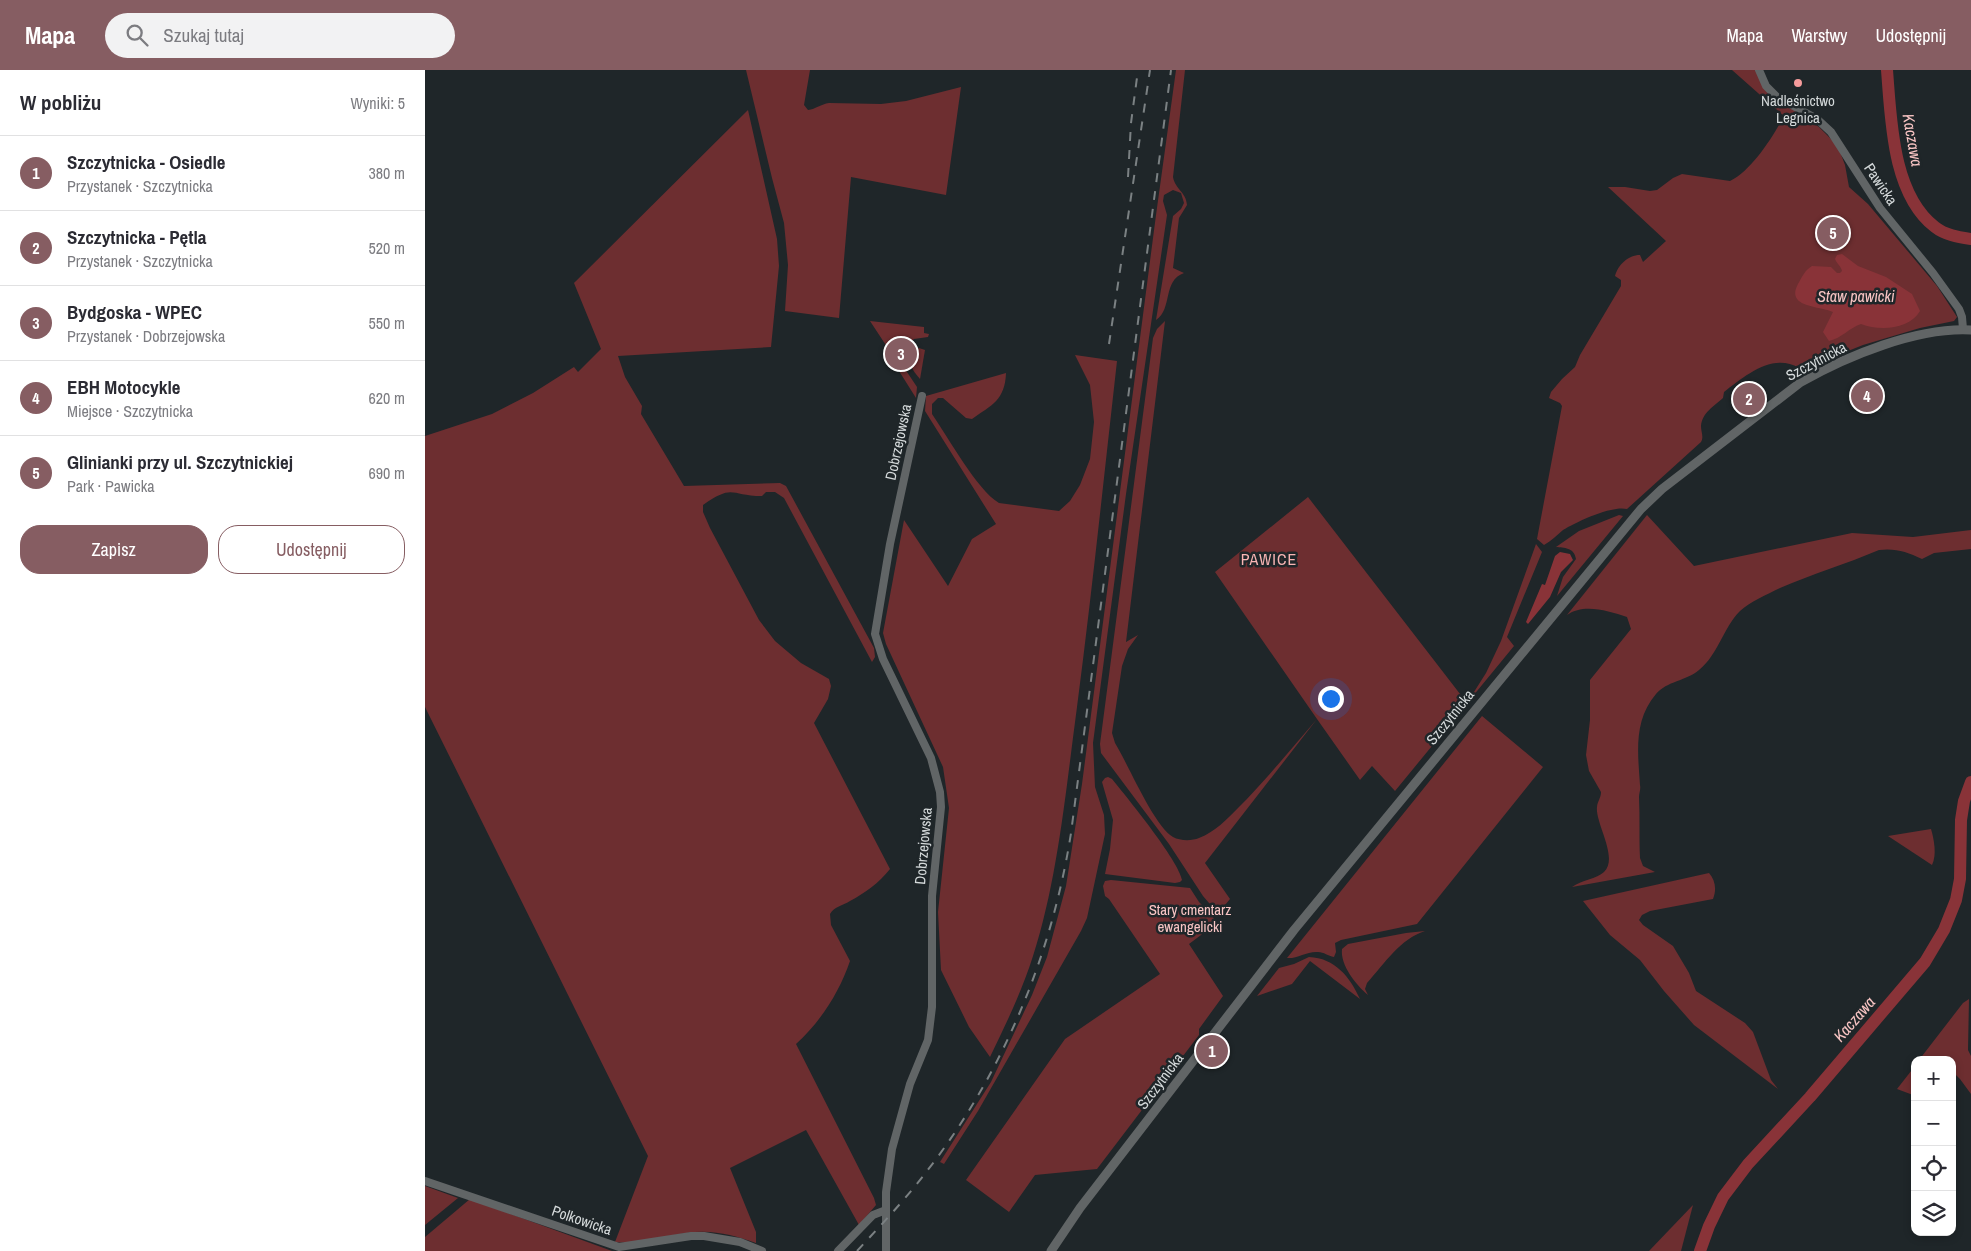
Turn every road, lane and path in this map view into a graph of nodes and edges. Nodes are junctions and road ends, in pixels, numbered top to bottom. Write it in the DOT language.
graph roads {
  1 [pos="1759,70"];
  2 [pos="1967,330"];
  3 [pos="922,396"];
  4 [pos="425,1181"];
  5 [pos="886,1210"];
  6 [pos="762,1251"];
  7 [pos="838,1251"];
  8 [pos="886,1251"];
  9 [pos="1051,1251"];
  1 -- 2 [label="street, Pawicka"];
  2 -- 9 [label="street, Szczytnicka"];
  3 -- 5 [label="street, Dobrzejowska"];
  4 -- 6 [label="street, Polkowicka"];
  5 -- 7 [label="street"];
  5 -- 8 [label="street, Dobrzejowska"];
}
